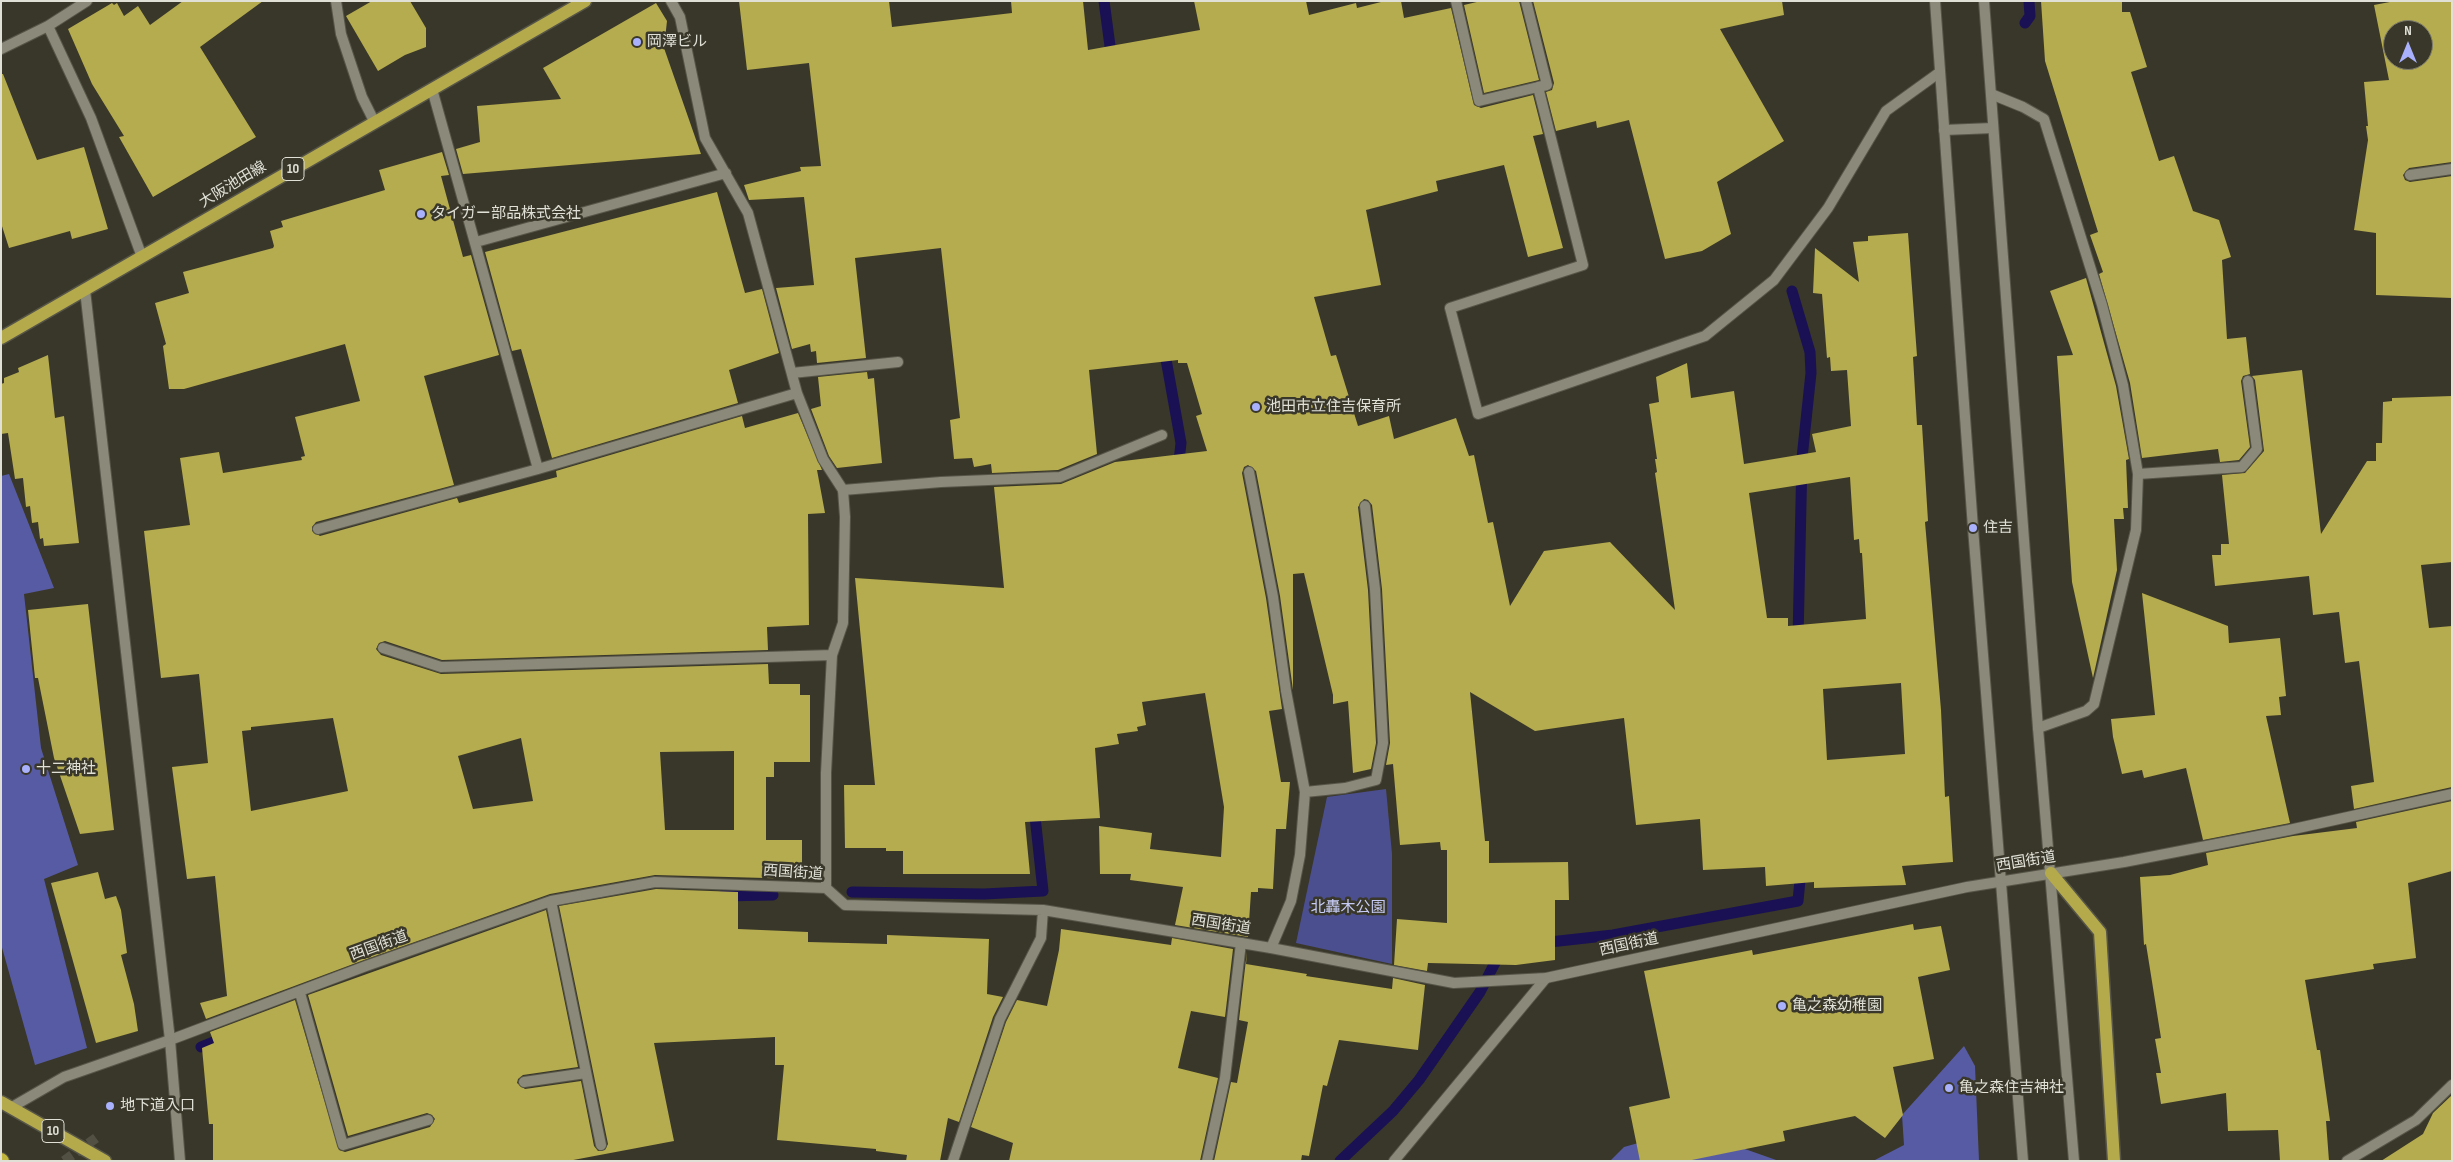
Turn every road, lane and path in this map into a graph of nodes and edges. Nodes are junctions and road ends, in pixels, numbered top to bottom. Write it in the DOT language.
graph roads {
  1 [pos="87,1"];
  2 [pos="336,1"];
  3 [pos="585,1"];
  4 [pos="671,1"];
  5 [pos="1456,1"];
  6 [pos="1526,1"];
  7 [pos="1935,1"];
  8 [pos="1984,1"];
  9 [pos="48,26"];
  10 [pos="1,50"];
  11 [pos="1940,72"];
  12 [pos="1538,87"];
  13 [pos="432,89"];
  14 [pos="1991,94"];
  15 [pos="374,121"];
  16 [pos="1993,128"];
  17 [pos="1944,130"];
  18 [pos="2452,169"];
  19 [pos="726,173"];
  20 [pos="2410,175"];
  21 [pos="476,242"];
  22 [pos="142,257"];
  23 [pos="85,290"];
  24 [pos="1,338"];
  25 [pos="898,362"];
  26 [pos="792,373"];
  27 [pos="2248,381"];
  28 [pos="797,393"];
  29 [pos="1162,435"];
  30 [pos="538,469"];
  31 [pos="1249,472"];
  32 [pos="2138,474"];
  33 [pos="843,490"];
  34 [pos="1365,506"];
  35 [pos="318,529"];
  36 [pos="383,648"];
  37 [pos="832,655"];
  38 [pos="2038,728"];
  39 [pos="1305,792"];
  40 [pos="2452,794"];
  41 [pos="2051,873"];
  42 [pos="2001,881"];
  43 [pos="826,888"];
  44 [pos="551,901"];
  45 [pos="1043,910"];
  46 [pos="1241,943"];
  47 [pos="1270,948"];
  48 [pos="1546,978"];
  49 [pos="300,993"];
  50 [pos="170,1040"];
  51 [pos="586,1073"];
  52 [pos="524,1082"];
  53 [pos="2452,1085"];
  54 [pos="7,1104"];
  55 [pos="428,1120"];
  56 [pos="601,1145"];
  57 [pos="106,1161"];
  58 [pos="180,1161"];
  59 [pos="953,1161"];
  60 [pos="1207,1161"];
  61 [pos="1394,1161"];
  62 [pos="2022,1161"];
  63 [pos="2074,1161"];
  64 [pos="2114,1161"];
  65 [pos="2347,1161"];
  1 -- 9 [label="street"];
  2 -- 15 [label="street"];
  3 -- 13 [label="main road, 大阪池田線 / 10"];
  4 -- 19 [label="street"];
  5 -- 12 [label="street"];
  6 -- 12 [label="street"];
  7 -- 11 [label="street"];
  8 -- 14 [label="street"];
  9 -- 10 [label="street"];
  9 -- 22 [label="street"];
  11 -- 12 [label="street"];
  11 -- 17 [label="street"];
  13 -- 15 [label="main road, 大阪池田線 / 10"];
  13 -- 21 [label="street"];
  14 -- 16 [label="street"];
  14 -- 32 [label="street"];
  15 -- 22 [label="main road, 大阪池田線 / 10"];
  16 -- 17 [label="street"];
  16 -- 38 [label="street"];
  17 -- 42 [label="street"];
  18 -- 20 [label="street"];
  19 -- 21 [label="street"];
  19 -- 26 [label="street"];
  21 -- 30 [label="street"];
  22 -- 23 [label="main road, 大阪池田線 / 10"];
  23 -- 24 [label="main road, 大阪池田線 / 10"];
  23 -- 50 [label="street"];
  25 -- 26 [label="street"];
  26 -- 28 [label="street"];
  27 -- 32 [label="street"];
  28 -- 30 [label="street"];
  28 -- 33 [label="street"];
  29 -- 33 [label="street"];
  30 -- 35 [label="street"];
  31 -- 39 [label="street"];
  32 -- 38 [label="street"];
  33 -- 37 [label="street"];
  34 -- 39 [label="street"];
  36 -- 37 [label="street"];
  37 -- 43 [label="street"];
  38 -- 41 [label="street"];
  39 -- 47 [label="street"];
  40 -- 41 [label="street, 西国街道"];
  41 -- 42 [label="street, 西国街道"];
  41 -- 63 [label="street"];
  41 -- 64 [label="main road"];
  42 -- 48 [label="street, 西国街道"];
  42 -- 62 [label="street"];
  43 -- 44 [label="street, 西国街道"];
  43 -- 45 [label="street, 西国街道"];
  44 -- 49 [label="street, 西国街道"];
  44 -- 51 [label="street"];
  45 -- 46 [label="street, 西国街道"];
  45 -- 59 [label="street"];
  46 -- 47 [label="street, 西国街道"];
  46 -- 60 [label="street"];
  47 -- 48 [label="street, 西国街道"];
  48 -- 61 [label="street"];
  49 -- 50 [label="street, 西国街道"];
  49 -- 55 [label="street"];
  50 -- 54 [label="street, 西国街道"];
  50 -- 58 [label="street"];
  51 -- 52 [label="street"];
  51 -- 56 [label="street"];
  53 -- 65 [label="street"];
  54 -- 57 [label="main road, 10"];
}
